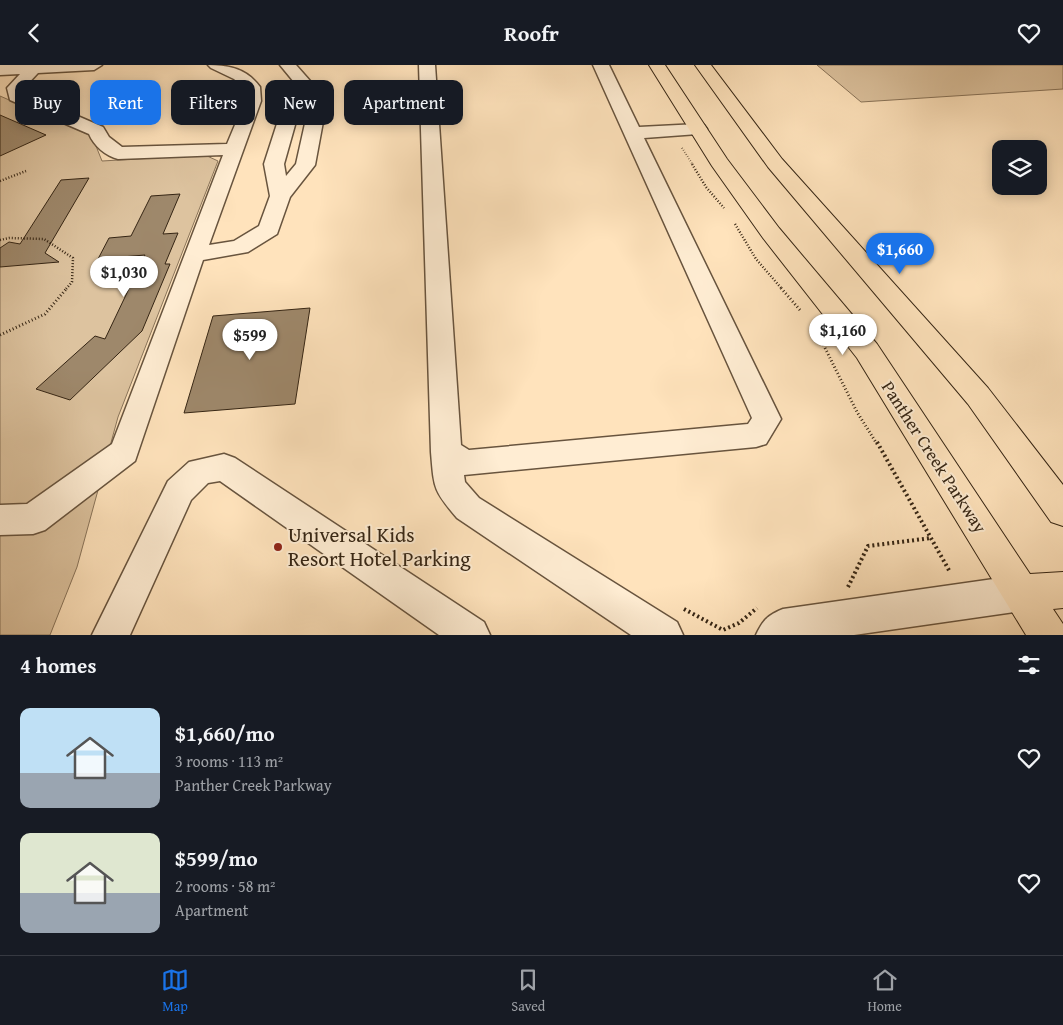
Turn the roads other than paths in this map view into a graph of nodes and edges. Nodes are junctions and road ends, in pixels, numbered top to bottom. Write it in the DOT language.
graph roads {
  1 [pos="94,65"];
  2 [pos="216,65"];
  3 [pos="288,65"];
  4 [pos="427,65"];
  5 [pos="601,65"];
  6 [pos="657,65"];
  7 [pos="703,65"];
  8 [pos="33,69"];
  9 [pos="0,70"];
  10 [pos="303,80"];
  11 [pos="285,125"];
  12 [pos="314,125"];
  13 [pos="633,133"];
  14 [pos="688,135"];
  15 [pos="234,149"];
  16 [pos="280,196"];
  17 [pos="194,255"];
  18 [pos="446,453"];
  19 [pos="1063,511"];
  20 [pos="0,519"];
  21 [pos="1063,590"];
  22 [pos="1021,593"];
  23 [pos="770,620"];
  24 [pos="672,621"];
  25 [pos="111,635"];
  26 [pos="471,635"];
  27 [pos="1048,635"];
  1 -- 8 [label="lane"];
  2 -- 15 [label="lane"];
  3 -- 10 [label="lane"];
  4 -- 18 [label="lane"];
  5 -- 13 [label="lane"];
  6 -- 14 [label="main road, Panther Creek Parkway"];
  7 -- 19 [label="main road"];
  8 -- 9 [label="lane"];
  8 -- 15 [label="lane"];
  11 -- 16 [label="lane"];
  12 -- 16 [label="lane"];
  13 -- 14 [label="lane"];
  13 -- 18 [label="lane"];
  14 -- 22 [label="main road, Panther Creek Parkway"];
  15 -- 17 [label="lane"];
  16 -- 17 [label="lane"];
  17 -- 20 [label="lane"];
  18 -- 24 [label="lane"];
  21 -- 22 [label="main road"];
  22 -- 23 [label="lane"];
  22 -- 27 [label="main road, Panther Creek Parkway"];
  25 -- 26 [label="lane"];
}
